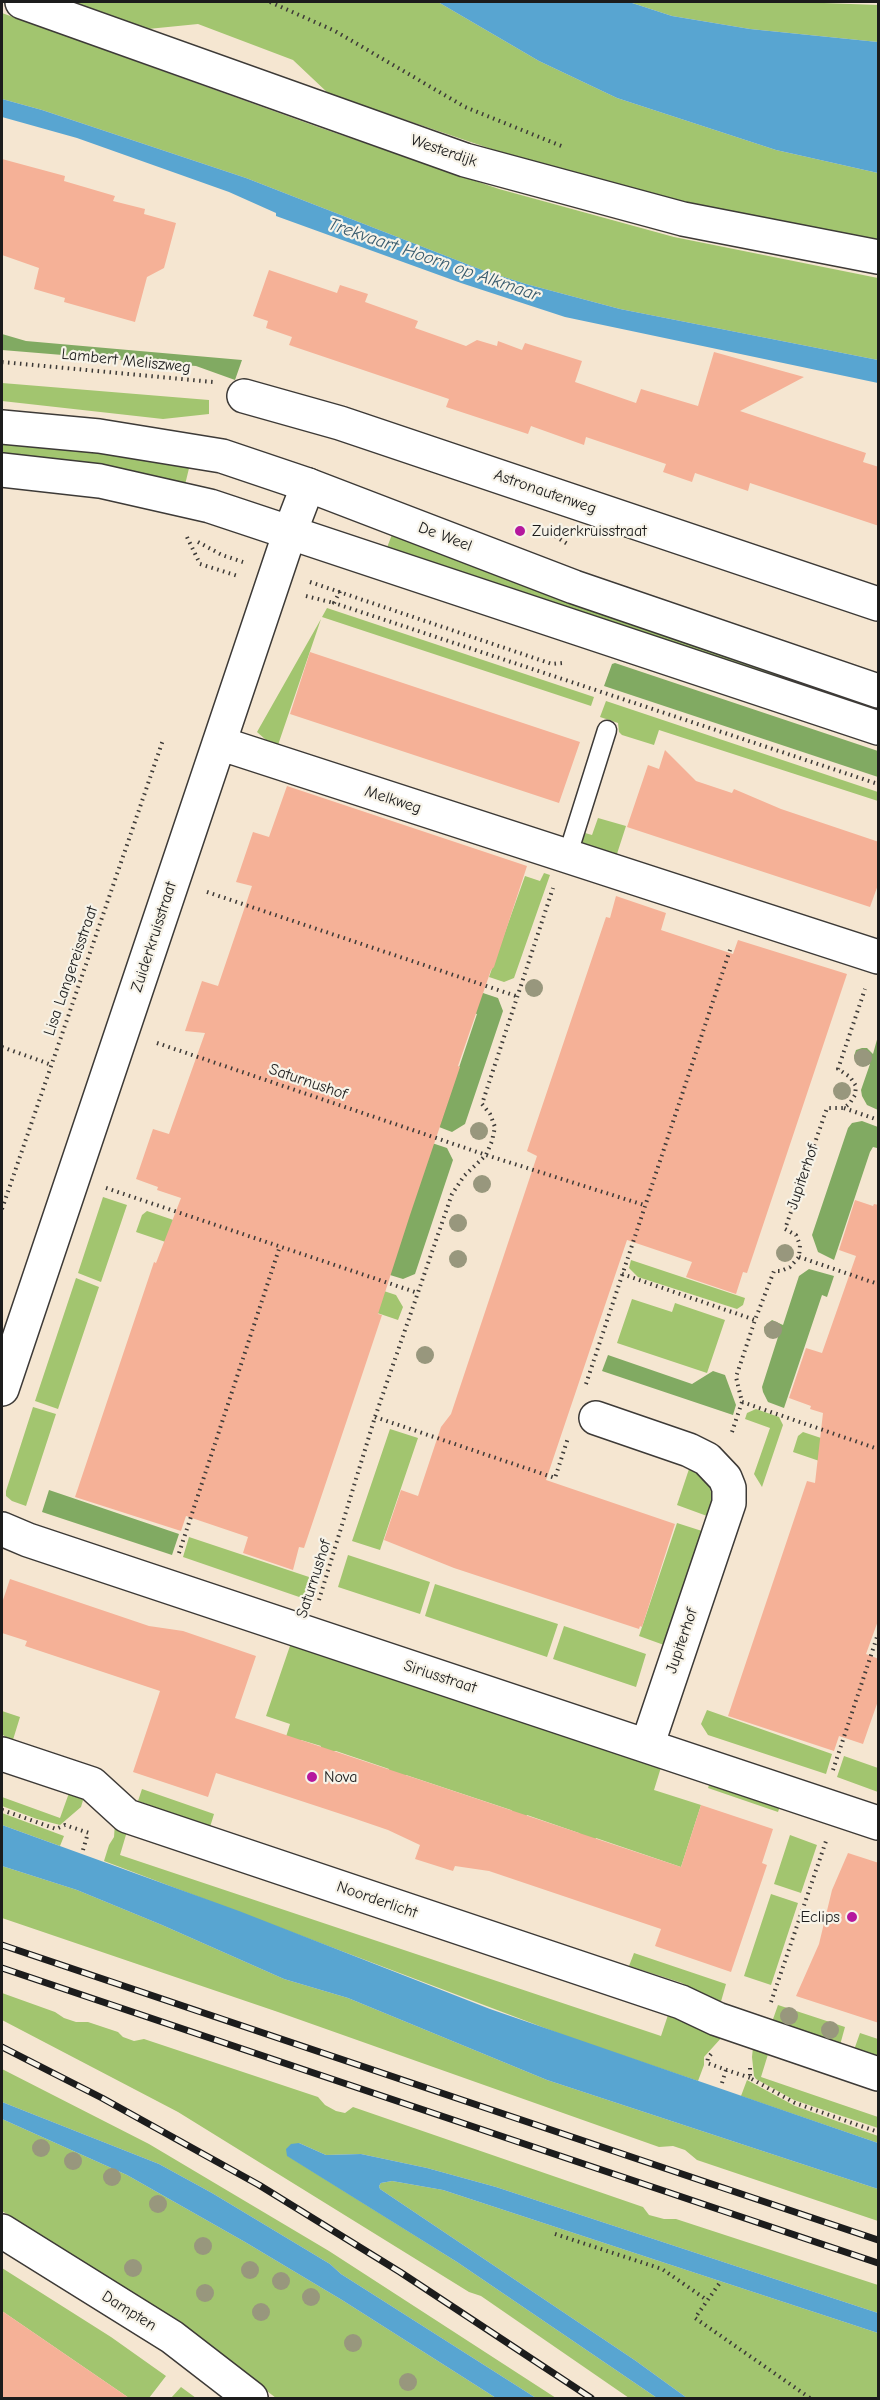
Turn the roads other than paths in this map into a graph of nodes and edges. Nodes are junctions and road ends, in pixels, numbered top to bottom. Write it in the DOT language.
graph roads {
  1 [pos="22,2"];
  2 [pos="879,257"];
  3 [pos="244,396"];
  4 [pos="2,427"];
  5 [pos="2,470"];
  6 [pos="308,484"];
  7 [pos="290,532"];
  8 [pos="879,604"];
  9 [pos="879,691"];
  10 [pos="879,729"];
  11 [pos="607,730"];
  12 [pos="219,743"];
  13 [pos="567,857"];
  14 [pos="878,954"];
  15 [pos="2,1389"];
  16 [pos="587,1415"];
  17 [pos="2,1529"];
  18 [pos="647,1746"];
  19 [pos="2,1754"];
  20 [pos="879,1823"];
  21 [pos="879,2074"];
  22 [pos="2,2231"];
  23 [pos="251,2398"];
  1 -- 2 [label="street, Westerdijk"];
  3 -- 8 [label="street, Astronautenweg"];
  4 -- 6 [label="street, De Weel"];
  5 -- 7 [label="street"];
  6 -- 7 [label="street, Zuiderkruisstraat"];
  6 -- 9 [label="street, De Weel"];
  7 -- 10 [label="street"];
  7 -- 12 [label="street, Zuiderkruisstraat"];
  11 -- 13 [label="lane"];
  12 -- 13 [label="street, Melkweg"];
  12 -- 15 [label="street, Zuiderkruisstraat"];
  13 -- 14 [label="street, Melkweg"];
  16 -- 18 [label="street, Jupiterhof"];
  17 -- 18 [label="street, Siriusstraat"];
  18 -- 20 [label="street, Siriusstraat"];
  19 -- 21 [label="street, Noorderlicht"];
  22 -- 23 [label="street, Dampten"];
}
